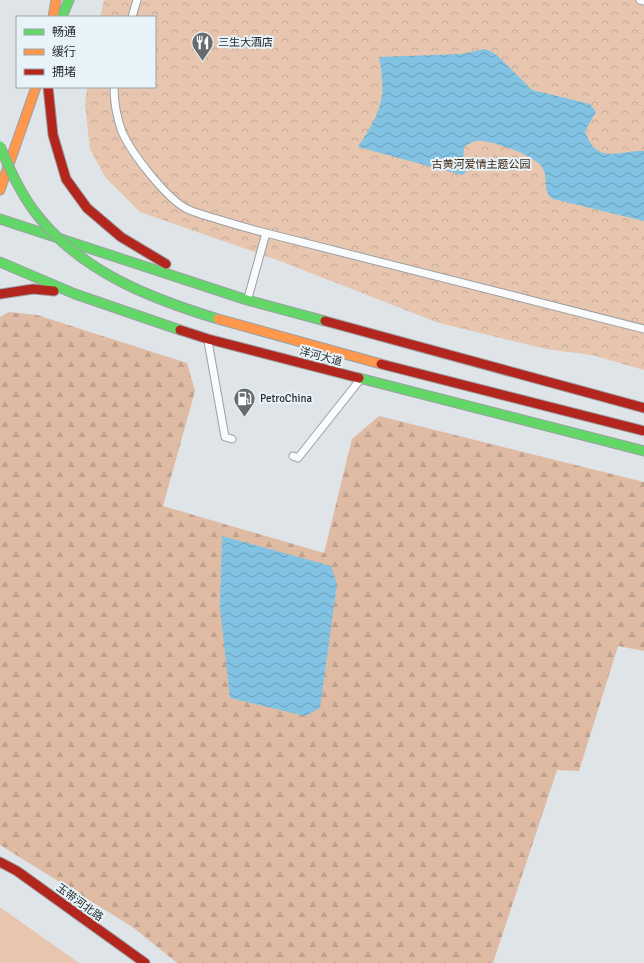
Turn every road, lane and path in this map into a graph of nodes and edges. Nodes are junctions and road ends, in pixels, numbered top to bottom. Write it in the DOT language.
graph roads {
  1 [pos="56,0"];
  2 [pos="68,0"];
  3 [pos="137,0"];
  4 [pos="640,0"];
  5 [pos="644,1"];
  6 [pos="53,16"];
  7 [pos="62,16"];
  8 [pos="132,16"];
  9 [pos="36,88"];
  10 [pos="48,88"];
  11 [pos="114,88"];
  12 [pos="0,146"];
  13 [pos="0,190"];
  14 [pos="0,219"];
  15 [pos="266,233"];
  16 [pos="0,262"];
  17 [pos="200,285"];
  18 [pos="0,294"];
  19 [pos="75,294"];
  20 [pos="247,300"];
  21 [pos="644,329"];
  22 [pos="208,339"];
  23 [pos="360,379"];
  24 [pos="644,408"];
  25 [pos="644,431"];
  26 [pos="232,439"];
  27 [pos="644,451"];
  28 [pos="292,456"];
  29 [pos="0,862"];
  30 [pos="145,963"];
  1 -- 6 [label="main road"];
  2 -- 7 [label="main road"];
  3 -- 8 [label="lane"];
  4 -- 5 [label="lane"];
  9 -- 13 [label="main road"];
  10 -- 17 [label="main road"];
  11 -- 15 [label="lane"];
  12 -- 25 [label="main road, bridge"];
  14 -- 17 [label="main road"];
  15 -- 20 [label="lane"];
  15 -- 21 [label="lane"];
  16 -- 19 [label="main road, 洋河大道"];
  17 -- 20 [label="main road"];
  18 -- 19 [label="main road"];
  19 -- 22 [label="main road, 洋河大道"];
  20 -- 24 [label="main road"];
  22 -- 23 [label="main road, 洋河大道"];
  22 -- 26 [label="lane"];
  23 -- 27 [label="main road, 洋河大道"];
  23 -- 28 [label="lane"];
  29 -- 30 [label="main road, 玉带河北路"];
}
